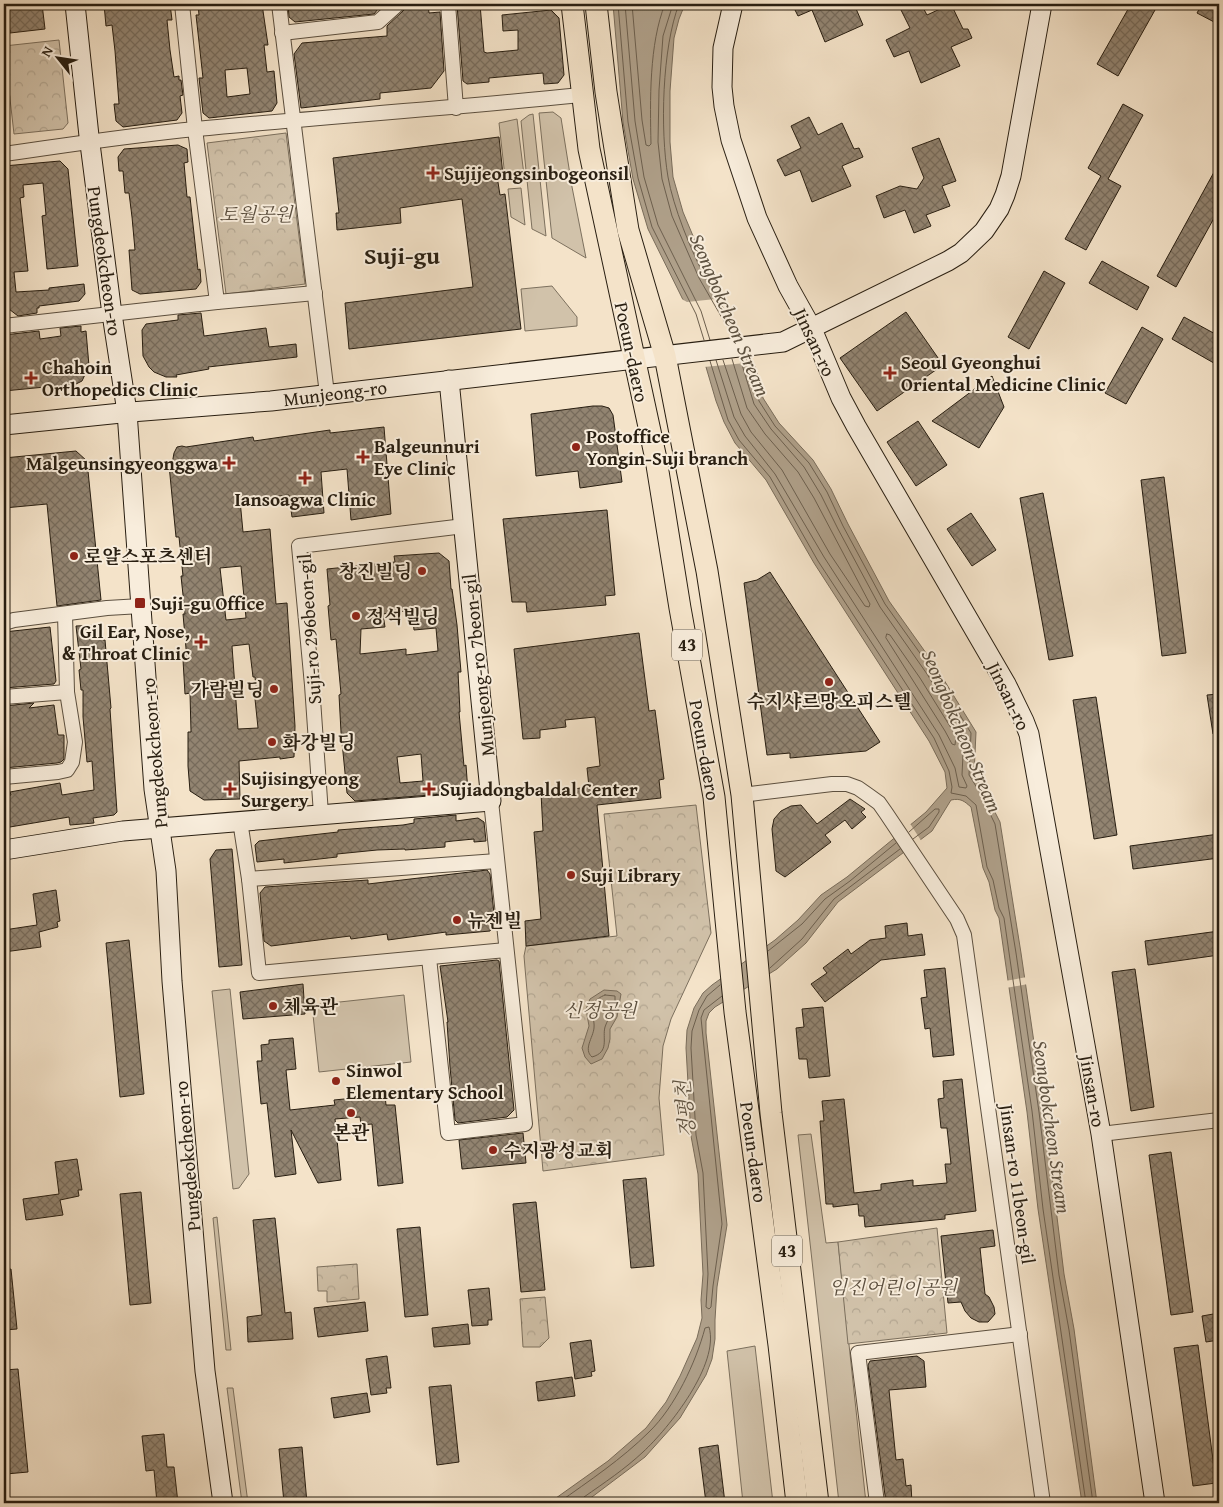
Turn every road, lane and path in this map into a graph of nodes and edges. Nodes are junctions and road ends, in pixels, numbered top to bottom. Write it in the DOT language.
graph roads {
  1 [pos="76,4"];
  2 [pos="182,4"];
  3 [pos="279,4"];
  4 [pos="398,4"];
  5 [pos="448,4"];
  6 [pos="572,4"];
  7 [pos="596,4"];
  8 [pos="733,4"];
  9 [pos="1042,4"];
  10 [pos="282,33"];
  11 [pos="581,95"];
  12 [pos="456,108"];
  13 [pos="293,121"];
  14 [pos="195,129"];
  15 [pos="90,141"];
  16 [pos="4,154"];
  17 [pos="315,293"];
  18 [pos="217,302"];
  19 [pos="112,314"];
  20 [pos="4,326"];
  21 [pos="812,329"];
  22 [pos="665,356"];
  23 [pos="633,359"];
  24 [pos="449,380"];
  25 [pos="327,394"];
  26 [pos="127,412"];
  27 [pos="4,425"];
  28 [pos="464,526"];
  29 [pos="141,606"];
  30 [pos="65,614"];
  31 [pos="4,623"];
  32 [pos="67,692"];
  33 [pos="4,697"];
  34 [pos="4,776"];
  35 [pos="742,795"];
  36 [pos="491,801"];
  37 [pos="322,814"];
  38 [pos="240,821"];
  39 [pos="160,827"];
  40 [pos="4,850"];
  41 [pos="497,861"];
  42 [pos="249,879"];
  43 [pos="506,950"];
  44 [pos="429,958"];
  45 [pos="1219,1120"];
  46 [pos="1101,1134"];
  47 [pos="1020,1334"];
  48 [pos="223,1503"];
  49 [pos="797,1503"];
  50 [pos="818,1503"];
  51 [pos="877,1503"];
  52 [pos="1044,1503"];
  53 [pos="1155,1503"];
  1 -- 15 [label="street, Pungdeokcheon-ro"];
  2 -- 14 [label="street"];
  3 -- 10 [label="street"];
  4 -- 10 [label="street"];
  5 -- 12 [label="street"];
  6 -- 11 [label="main road, Poeun-daero / 43"];
  7 -- 22 [label="main road, Poeun-daero / 43"];
  8 -- 21 [label="street, Jinsan-ro"];
  9 -- 21 [label="street, Munjeong-ro"];
  10 -- 13 [label="street"];
  11 -- 12 [label="street"];
  11 -- 23 [label="main road, Poeun-daero / 43"];
  12 -- 13 [label="street"];
  13 -- 14 [label="street"];
  13 -- 17 [label="street"];
  14 -- 15 [label="street"];
  14 -- 18 [label="street"];
  15 -- 16 [label="street"];
  15 -- 19 [label="street, Pungdeokcheon-ro"];
  17 -- 18 [label="street"];
  17 -- 25 [label="street"];
  18 -- 19 [label="street"];
  19 -- 20 [label="street"];
  19 -- 26 [label="street, Pungdeokcheon-ro"];
  21 -- 22 [label="street, Munjeong-ro"];
  21 -- 46 [label="street, Jinsan-ro"];
  22 -- 23 [label="street, Munjeong-ro"];
  22 -- 35 [label="main road, Poeun-daero / 43"];
  23 -- 24 [label="street, Munjeong-ro"];
  23 -- 49 [label="main road, Poeun-daero / 43"];
  24 -- 25 [label="street, Munjeong-ro"];
  24 -- 28 [label="street, Munjeong-ro 7beon-gil"];
  25 -- 26 [label="street, Munjeong-ro"];
  26 -- 27 [label="street, Munjeong-ro"];
  26 -- 29 [label="street, Pungdeokcheon-ro"];
  28 -- 36 [label="street, Munjeong-ro 7beon-gil"];
  28 -- 37 [label="street, Suji-ro 296beon-gil"];
  29 -- 30 [label="street"];
  29 -- 39 [label="street, Pungdeokcheon-ro"];
  30 -- 31 [label="street"];
  30 -- 32 [label="street"];
  32 -- 33 [label="street"];
  32 -- 34 [label="street"];
  35 -- 47 [label="street, Jinsan-ro 11beon-gil"];
  35 -- 50 [label="main road, Poeun-daero / 43"];
  36 -- 37 [label="street"];
  36 -- 41 [label="street, Munjeong-ro 7beon-gil"];
  37 -- 38 [label="street"];
  38 -- 39 [label="street"];
  38 -- 42 [label="street"];
  39 -- 40 [label="street"];
  39 -- 48 [label="street, Pungdeokcheon-ro"];
  41 -- 42 [label="street"];
  41 -- 43 [label="street, Munjeong-ro 7beon-gil"];
  42 -- 44 [label="street"];
  43 -- 44 [label="street"];
  43 -- 44 [label="street, Munjeong-ro 7beon-gil"];
  45 -- 46 [label="street"];
  46 -- 53 [label="street, Jinsan-ro"];
  47 -- 51 [label="street"];
  47 -- 52 [label="street, Jinsan-ro 11beon-gil"];
}
